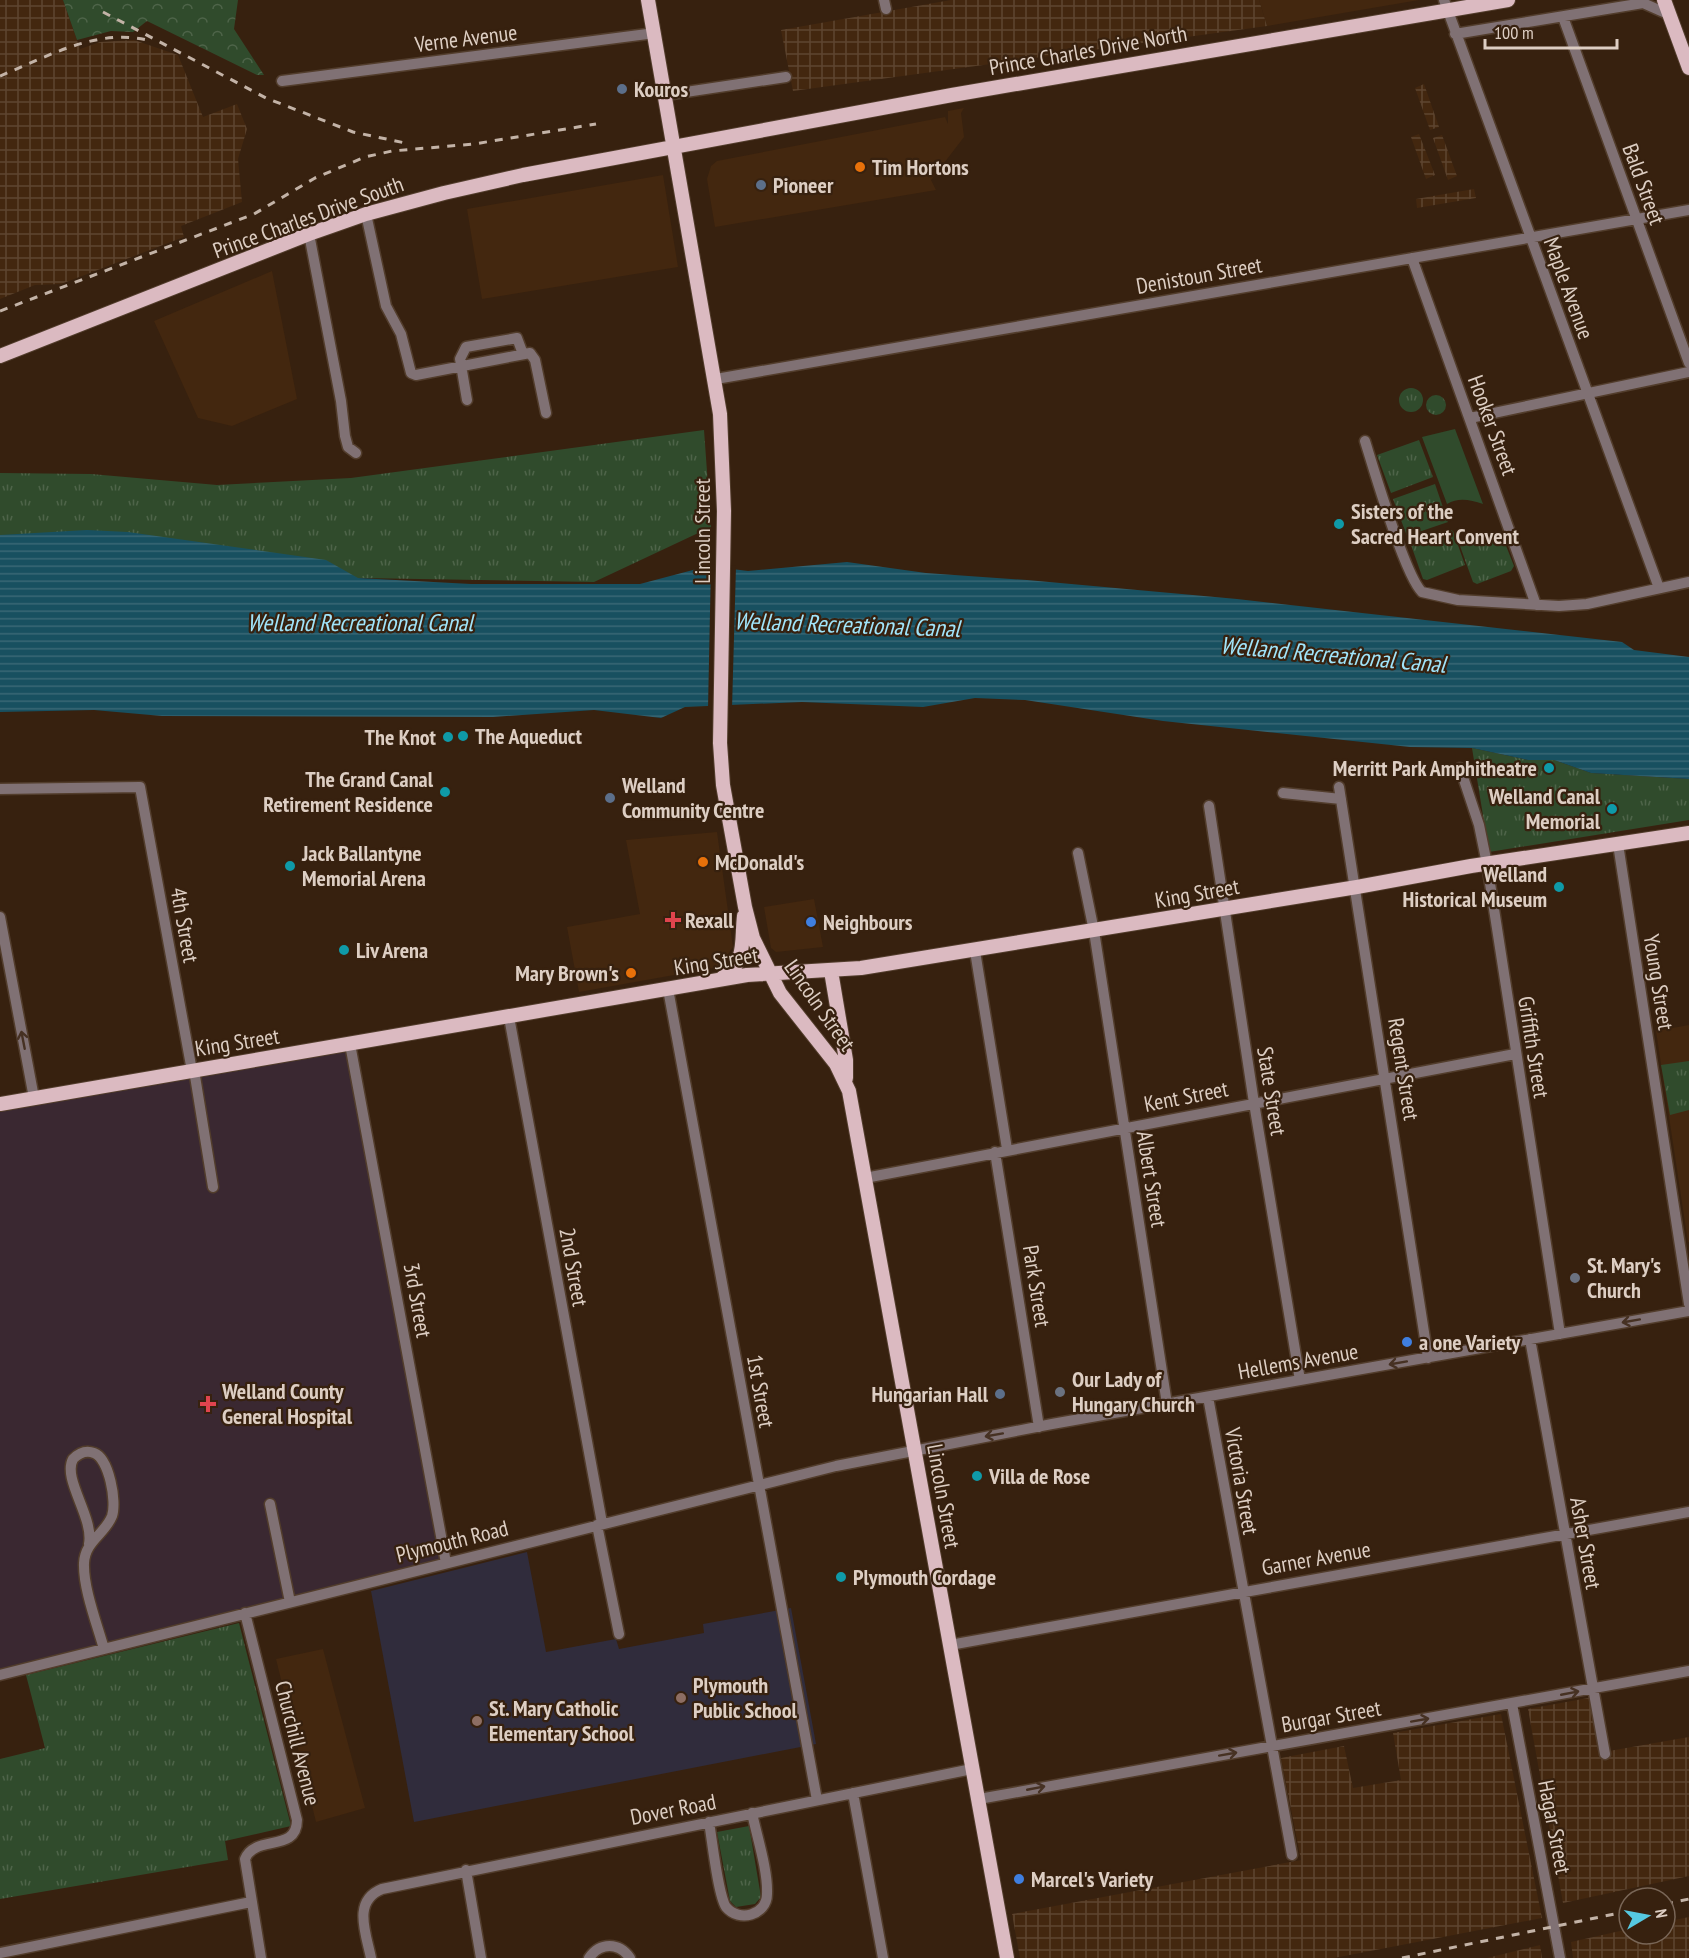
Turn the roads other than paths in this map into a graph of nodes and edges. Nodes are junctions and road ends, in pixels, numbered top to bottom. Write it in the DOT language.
graph roads {
  1 [pos="648,0"];
  2 [pos="1508,0"];
  3 [pos="1664,0"];
  4 [pos="1675,0"];
  5 [pos="1445,5"];
  6 [pos="1670,15"];
  7 [pos="1563,17"];
  8 [pos="1675,30"];
  9 [pos="655,33"];
  10 [pos="1455,34"];
  11 [pos="1689,68"];
  12 [pos="786,77"];
  13 [pos="282,81"];
  14 [pos="666,95"];
  15 [pos="675,146"];
  16 [pos="1689,210"];
  17 [pos="366,214"];
  18 [pos="1636,219"];
  19 [pos="309,234"];
  20 [pos="1529,238"];
  21 [pos="1412,258"];
  22 [pos="523,354"];
  23 [pos="0,356"];
  24 [pos="1689,363"];
  25 [pos="461,366"];
  26 [pos="1689,372"];
  27 [pos="716,379"];
  28 [pos="1587,393"];
  29 [pos="467,400"];
  30 [pos="546,413"];
  31 [pos="1470,418"];
  32 [pos="1365,441"];
  33 [pos="356,453"];
  34 [pos="1689,582"];
  35 [pos="1659,588"];
  36 [pos="1536,605"];
  37 [pos="1460,768"];
  38 [pos="1340,787"];
  39 [pos="0,789"];
  40 [pos="1283,793"];
  41 [pos="1341,799"];
  42 [pos="1209,806"];
  43 [pos="1689,833"];
  44 [pos="1618,844"];
  45 [pos="1078,853"];
  46 [pos="1487,864"];
  47 [pos="1357,887"];
  48 [pos="745,907"];
  49 [pos="1226,909"];
  50 [pos="0,917"];
  51 [pos="1094,931"];
  52 [pos="975,951"];
  53 [pos="831,970"];
  54 [pos="770,974"];
  55 [pos="717,980"];
  56 [pos="668,989"];
  57 [pos="509,1017"];
  58 [pos="350,1044"];
  59 [pos="1515,1054"];
  60 [pos="193,1071"];
  61 [pos="1385,1079"];
  62 [pos="846,1080"];
  63 [pos="34,1098"];
  64 [pos="1254,1103"];
  65 [pos="0,1104"];
  66 [pos="1124,1128"];
  67 [pos="1007,1149"];
  68 [pos="995,1152"];
  69 [pos="865,1178"];
  70 [pos="213,1187"];
  71 [pos="1689,1304"];
  72 [pos="1689,1311"];
  73 [pos="1560,1334"];
  74 [pos="1530,1339"];
  75 [pos="1428,1358"];
  76 [pos="1300,1380"];
  77 [pos="1208,1397"];
  78 [pos="1167,1404"];
  79 [pos="1039,1427"];
  80 [pos="914,1450"];
  81 [pos="759,1485"];
  82 [pos="270,1504"];
  83 [pos="1689,1512"];
  84 [pos="599,1524"];
  85 [pos="1564,1533"];
  86 [pos="89,1544"];
  87 [pos="446,1563"];
  88 [pos="1242,1591"];
  89 [pos="290,1602"];
  90 [pos="245,1613"];
  91 [pos="619,1634"];
  92 [pos="950,1645"];
  93 [pos="104,1649"];
  94 [pos="1689,1671"];
  95 [pos="0,1675"];
  96 [pos="1593,1688"];
  97 [pos="1512,1704"];
  98 [pos="1272,1746"];
  99 [pos="1605,1754"];
  100 [pos="972,1769"];
  101 [pos="853,1793"];
  102 [pos="979,1799"];
  103 [pos="817,1800"];
  104 [pos="752,1813"];
  105 [pos="709,1822"];
  106 [pos="1292,1855"];
  107 [pos="466,1870"];
  108 [pos="251,1902"];
  109 [pos="0,1953"];
  110 [pos="261,1958"];
  111 [pos="370,1958"];
  112 [pos="481,1958"];
  113 [pos="589,1958"];
  114 [pos="630,1958"];
  115 [pos="883,1958"];
  116 [pos="1007,1958"];
  117 [pos="1560,1958"];
  1 -- 9 [label="main road, Lincoln Street"];
  2 -- 5 [label="main road, Prince Charles Drive North"];
  3 -- 6 [label="main road"];
  4 -- 8 [label="main road"];
  5 -- 10 [label="street, Maple Avenue"];
  5 -- 15 [label="main road, Prince Charles Drive North"];
  6 -- 7 [label="street"];
  6 -- 8 [label="main road"];
  7 -- 10 [label="street"];
  7 -- 18 [label="street, Bald Street"];
  8 -- 11 [label="main road"];
  9 -- 13 [label="street, Verne Avenue"];
  9 -- 14 [label="main road, Lincoln Street"];
  10 -- 20 [label="street, Maple Avenue"];
  12 -- 14 [label="street"];
  14 -- 15 [label="main road, Lincoln Street"];
  15 -- 17 [label="main road, Prince Charles Drive South"];
  15 -- 27 [label="main road, Lincoln Street"];
  16 -- 18 [label="street, Denistoun Street"];
  17 -- 19 [label="main road, Prince Charles Drive South"];
  17 -- 25 [label="street"];
  18 -- 20 [label="street, Denistoun Street"];
  18 -- 24 [label="street, Bald Street"];
  19 -- 23 [label="main road, Prince Charles Drive South"];
  19 -- 33 [label="street"];
  20 -- 21 [label="street, Denistoun Street"];
  20 -- 28 [label="street, Maple Avenue"];
  21 -- 27 [label="street, Denistoun Street"];
  21 -- 31 [label="street, Hooker Street"];
  22 -- 25 [label="street"];
  22 -- 25 [label="street"];
  22 -- 30 [label="street"];
  25 -- 29 [label="street"];
  26 -- 28 [label="street"];
  27 -- 48 [label="main road, Lincoln Street"];
  28 -- 31 [label="street"];
  28 -- 35 [label="street, Maple Avenue"];
  31 -- 36 [label="street, Hooker Street"];
  32 -- 36 [label="street"];
  34 -- 35 [label="street"];
  35 -- 36 [label="street"];
  37 -- 46 [label="street, Griffith Street"];
  38 -- 41 [label="street, Regent Street"];
  39 -- 60 [label="street, 4th Street"];
  40 -- 41 [label="street"];
  41 -- 47 [label="street, Regent Street"];
  42 -- 49 [label="street, State Street"];
  43 -- 44 [label="main road, King Street"];
  44 -- 46 [label="main road, King Street"];
  44 -- 71 [label="street, Young Street"];
  45 -- 51 [label="street, Albert Street"];
  46 -- 47 [label="main road, King Street"];
  46 -- 59 [label="street, Griffith Street"];
  47 -- 49 [label="main road, King Street"];
  47 -- 61 [label="street, Regent Street"];
  48 -- 54 [label="main road, Lincoln Street"];
  48 -- 55 [label="main road"];
  49 -- 51 [label="main road, King Street"];
  49 -- 64 [label="street, State Street"];
  63 -- 50 [label="street, one-way"];
  51 -- 52 [label="main road, King Street"];
  51 -- 66 [label="street, Albert Street"];
  52 -- 53 [label="main road, King Street"];
  52 -- 67 [label="street"];
  53 -- 54 [label="main road, King Street"];
  53 -- 62 [label="main road"];
  54 -- 55 [label="main road, King Street"];
  54 -- 62 [label="main road, Lincoln Street"];
  55 -- 56 [label="main road, King Street"];
  56 -- 57 [label="main road, King Street"];
  56 -- 81 [label="street, 1st Street"];
  57 -- 58 [label="main road, King Street"];
  57 -- 84 [label="street, 2nd Street"];
  58 -- 60 [label="main road, King Street"];
  58 -- 87 [label="street, 3rd Street"];
  59 -- 61 [label="street, Kent Street"];
  59 -- 73 [label="street, Griffith Street"];
  60 -- 63 [label="main road, King Street"];
  60 -- 70 [label="street, 4th Street"];
  61 -- 64 [label="street, Kent Street"];
  61 -- 75 [label="street, Regent Street"];
  62 -- 69 [label="main road, Lincoln Street"];
  63 -- 65 [label="main road, King Street"];
  64 -- 66 [label="street, Kent Street"];
  64 -- 76 [label="street, State Street"];
  66 -- 67 [label="street, Kent Street"];
  66 -- 78 [label="street, Albert Street"];
  67 -- 68 [label="street, Kent Street"];
  68 -- 69 [label="street, Kent Street"];
  68 -- 79 [label="street, Park Street"];
  69 -- 80 [label="main road, Lincoln Street"];
  72 -- 73 [label="street, Hellems Avenue, one-way"];
  73 -- 74 [label="street, Hellems Avenue"];
  74 -- 75 [label="street, Hellems Avenue"];
  74 -- 85 [label="street, Asher Street"];
  75 -- 76 [label="street, Hellems Avenue, one-way"];
  76 -- 77 [label="street, Hellems Avenue"];
  77 -- 78 [label="street, Hellems Avenue"];
  77 -- 88 [label="street, Victoria Street"];
  78 -- 79 [label="street, Hellems Avenue"];
  79 -- 80 [label="street, Hellems Avenue, one-way"];
  80 -- 81 [label="street, Plymouth Road"];
  80 -- 92 [label="main road, Lincoln Street"];
  81 -- 84 [label="street, Plymouth Road"];
  81 -- 103 [label="street, 1st Street"];
  82 -- 89 [label="street"];
  83 -- 85 [label="street, Garner Avenue"];
  84 -- 87 [label="street, Plymouth Road"];
  84 -- 91 [label="street, 2nd Street"];
  85 -- 88 [label="street, Garner Avenue"];
  85 -- 96 [label="street, Asher Street"];
  86 -- 86 [label="street"];
  86 -- 93 [label="street"];
  87 -- 89 [label="street, Plymouth Road"];
  88 -- 92 [label="street, Garner Avenue"];
  88 -- 98 [label="street, Victoria Street"];
  89 -- 90 [label="street, Plymouth Road"];
  90 -- 93 [label="street, Plymouth Road"];
  90 -- 108 [label="street, Churchill Avenue"];
  92 -- 100 [label="main road, Lincoln Street"];
  93 -- 95 [label="street, Plymouth Road"];
  94 -- 96 [label="street, Burgar Street"];
  97 -- 96 [label="street, Burgar Street, one-way"];
  96 -- 99 [label="street, Asher Street"];
  98 -- 97 [label="street, Burgar Street, one-way"];
  97 -- 117 [label="street, Hagar Street"];
  102 -- 98 [label="street, Burgar Street, one-way"];
  98 -- 106 [label="street, Victoria Street"];
  100 -- 101 [label="street, Dover Road"];
  100 -- 102 [label="main road, Lincoln Street"];
  101 -- 103 [label="street, Dover Road"];
  101 -- 115 [label="street"];
  102 -- 116 [label="main road, Lincoln Street"];
  103 -- 104 [label="street, Dover Road"];
  104 -- 105 [label="street, Dover Road"];
  104 -- 105 [label="street"];
  105 -- 107 [label="street, Dover Road"];
  107 -- 111 [label="street, Dover Road"];
  107 -- 112 [label="street"];
  108 -- 109 [label="street"];
  108 -- 110 [label="street, Churchill Avenue"];
  113 -- 114 [label="street"];
}
